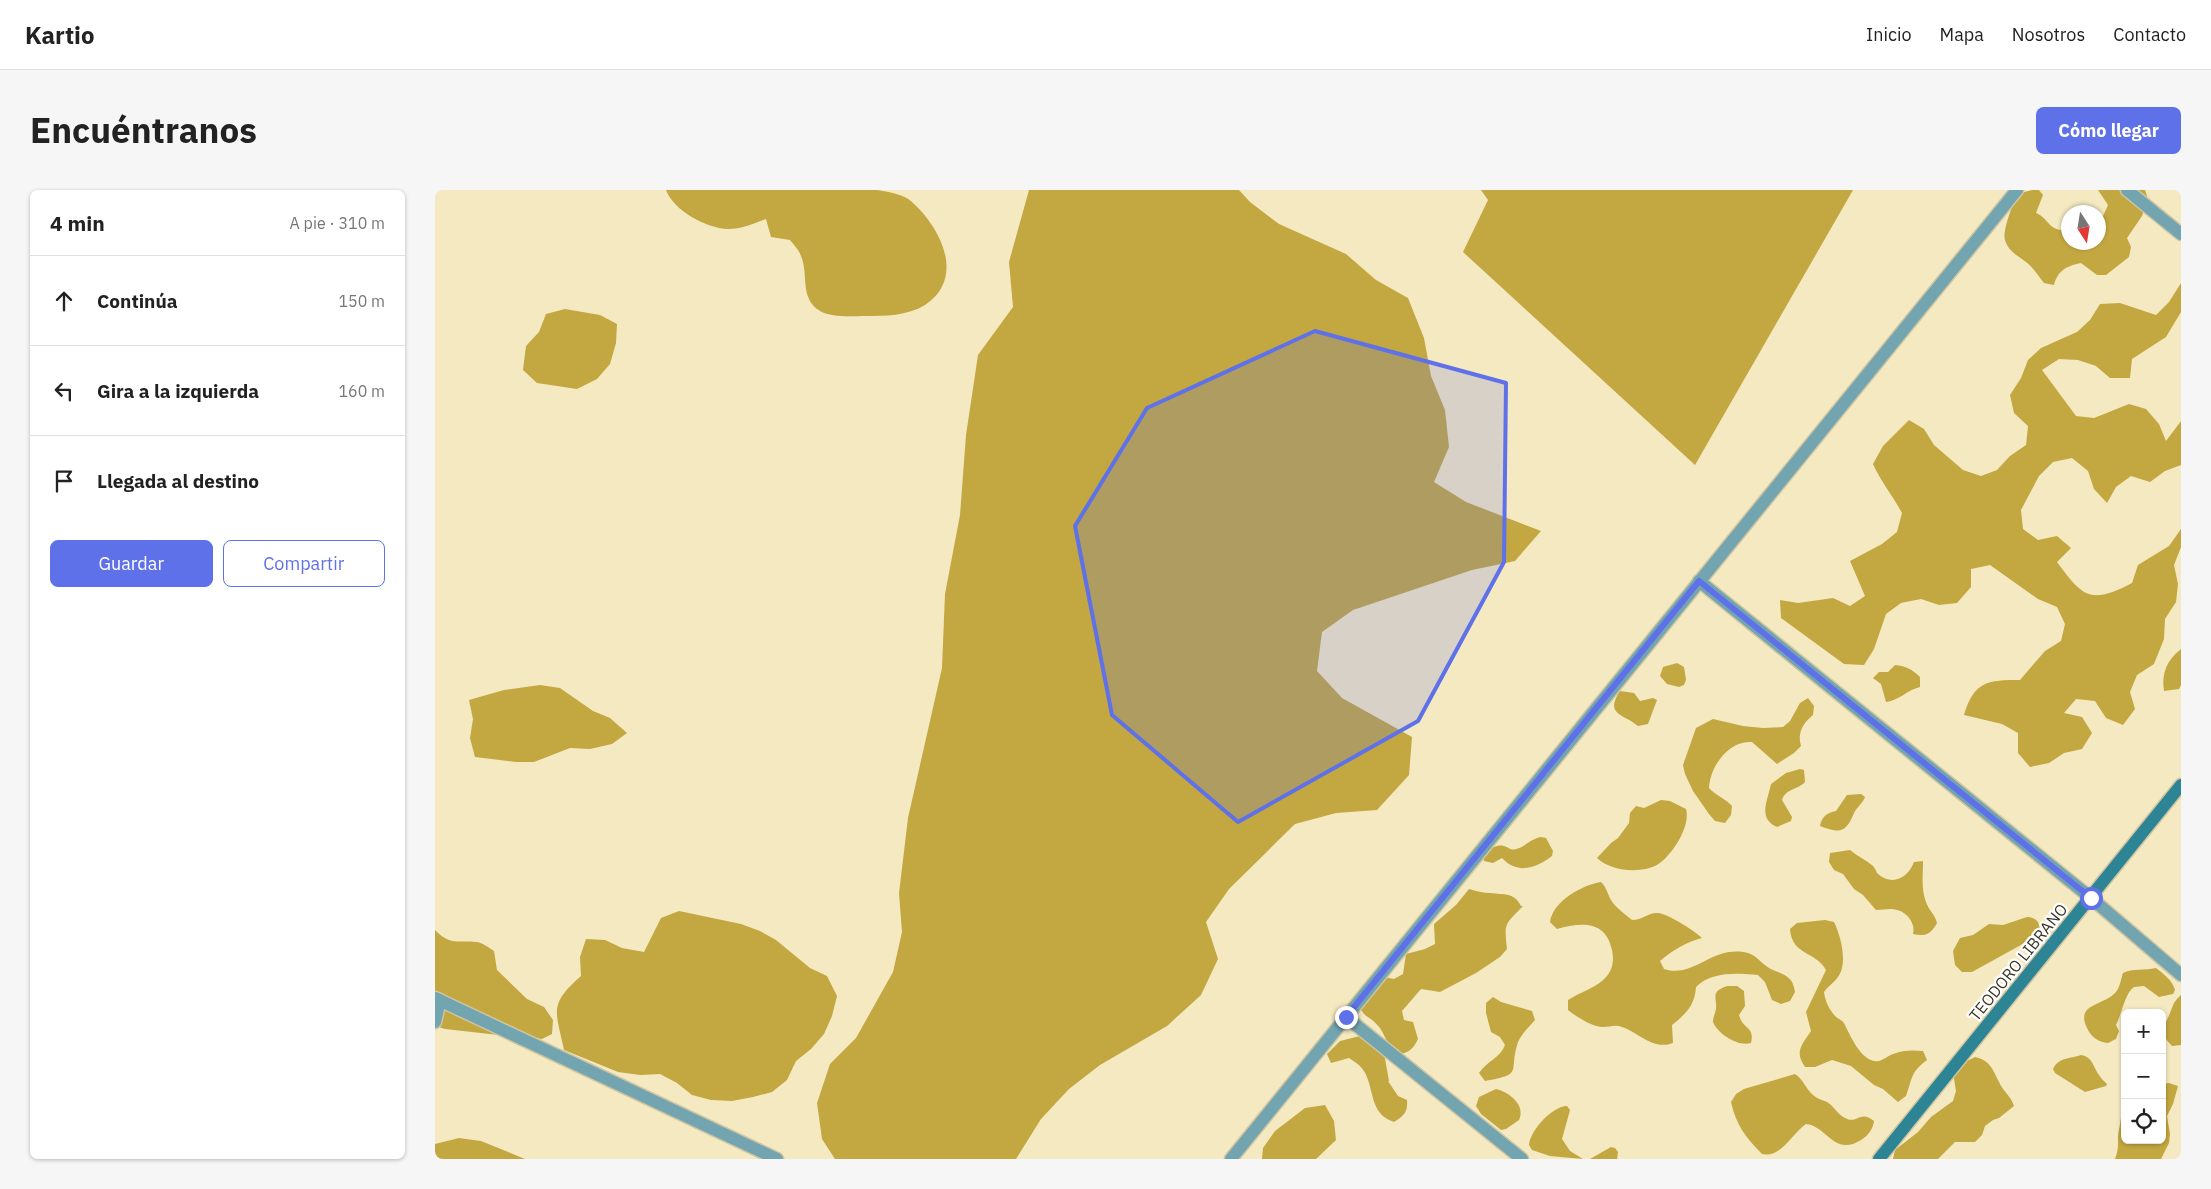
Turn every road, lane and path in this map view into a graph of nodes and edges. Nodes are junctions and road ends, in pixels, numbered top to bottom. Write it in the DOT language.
graph roads {
  1 [pos="2017,190"];
  2 [pos="2127,190"];
  3 [pos="2181,234"];
  4 [pos="1699,581"];
  5 [pos="2181,785"];
  6 [pos="2091,898"];
  7 [pos="2181,975"];
  8 [pos="437,999"];
  9 [pos="1346,1017"];
  10 [pos="435,1022"];
  11 [pos="777,1159"];
  12 [pos="1231,1159"];
  13 [pos="1522,1159"];
  14 [pos="1879,1159"];
  1 -- 4 [label="street"];
  2 -- 3 [label="street"];
  4 -- 6 [label="street"];
  4 -- 9 [label="street"];
  5 -- 6 [label="main road, TEODORO LIBRANO"];
  6 -- 7 [label="street"];
  6 -- 14 [label="main road, TEODORO LIBRANO"];
  8 -- 10 [label="street"];
  8 -- 11 [label="street"];
  9 -- 12 [label="street"];
  9 -- 13 [label="street"];
}
